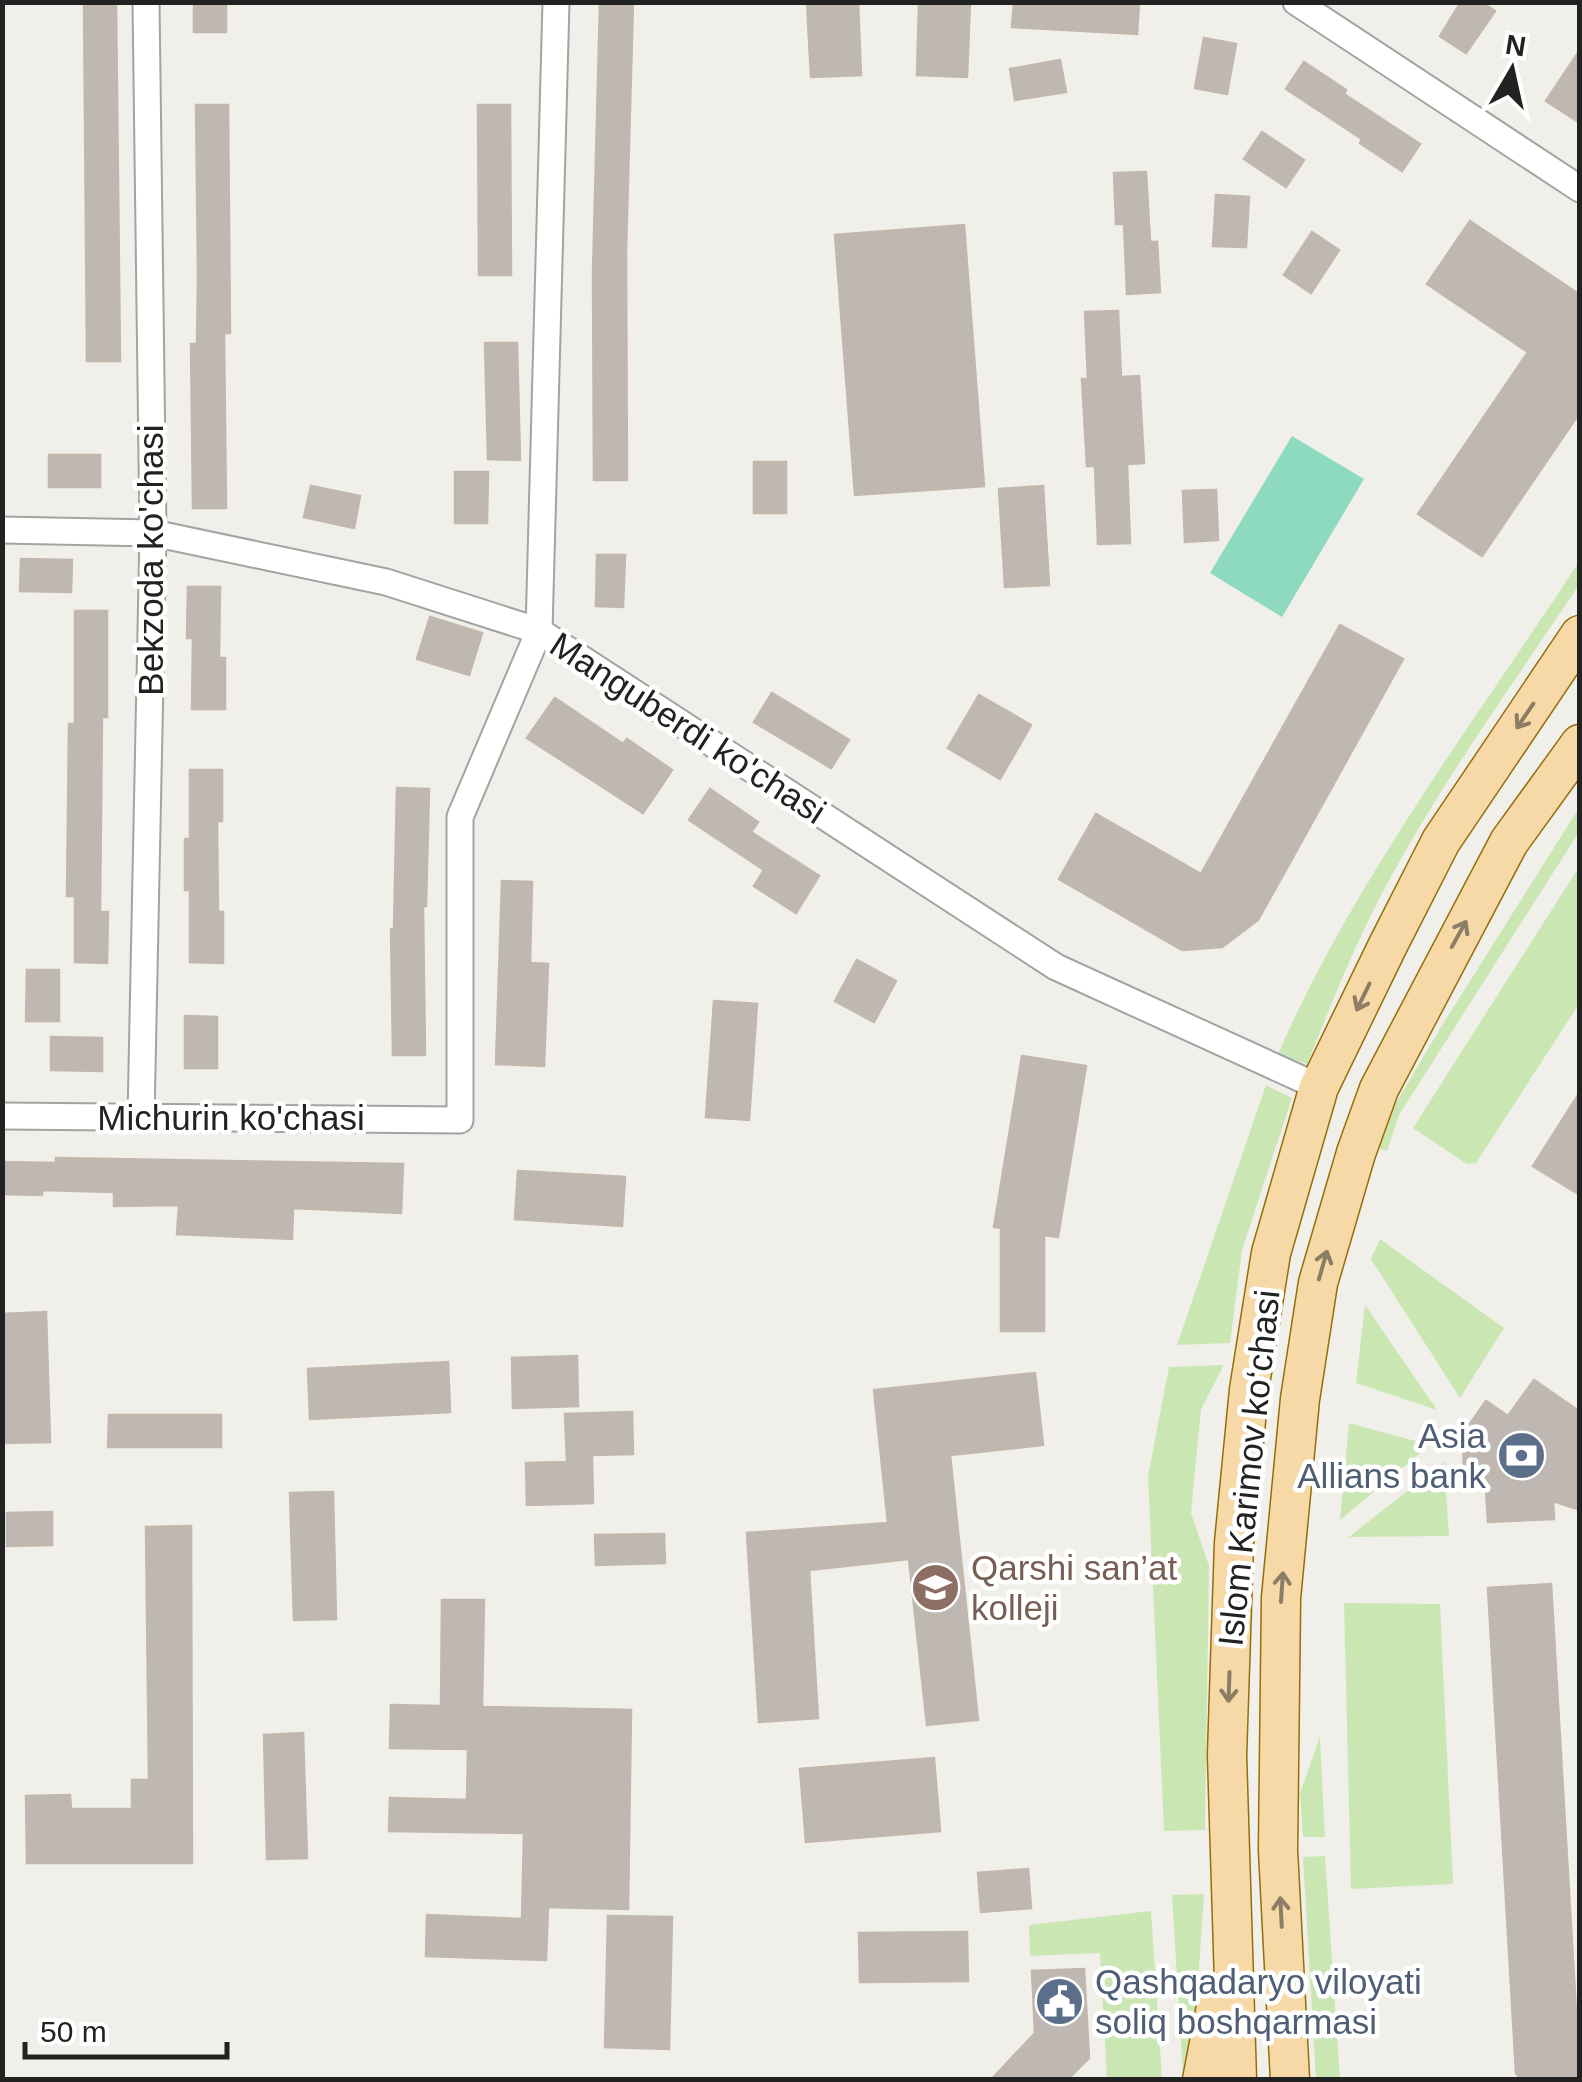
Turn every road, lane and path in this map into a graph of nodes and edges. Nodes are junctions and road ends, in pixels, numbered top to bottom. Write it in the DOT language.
graph roads {
  1 [pos="146,2"];
  2 [pos="556,2"];
  3 [pos="1296,2"];
  4 [pos="1580,188"];
  5 [pos="2,530"];
  6 [pos="153,533"];
  7 [pos="538,631"];
  8 [pos="1580,635"];
  9 [pos="1580,744"];
  10 [pos="1319,1086"];
  11 [pos="2,1116"];
  12 [pos="141,1118"];
  13 [pos="1230,1930"];
  14 [pos="1202,2080"];
  15 [pos="1238,2080"];
  16 [pos="1290,2080"];
  1 -- 6 [label="street, Bekzoda ko'chasi"];
  2 -- 7 [label="street"];
  3 -- 4 [label="street"];
  5 -- 6 [label="street, Manguberdi ko'chasi"];
  6 -- 7 [label="street, Manguberdi ko'chasi"];
  6 -- 12 [label="street, Bekzoda ko'chasi"];
  7 -- 10 [label="street, Manguberdi ko'chasi"];
  7 -- 12 [label="street, Michurin ko'chasi"];
  8 -- 10 [label="main road, Islom Karimov ko‘chasi, one-way"];
  16 -- 9 [label="main road, Islom Karimov ko‘chasi, one-way"];
  10 -- 13 [label="main road, Islom Karimov ko‘chasi, one-way"];
  11 -- 12 [label="street, Michurin ko'chasi"];
  13 -- 14 [label="main road"];
  13 -- 15 [label="main road, Islom Karimov ko‘chasi"];
}
